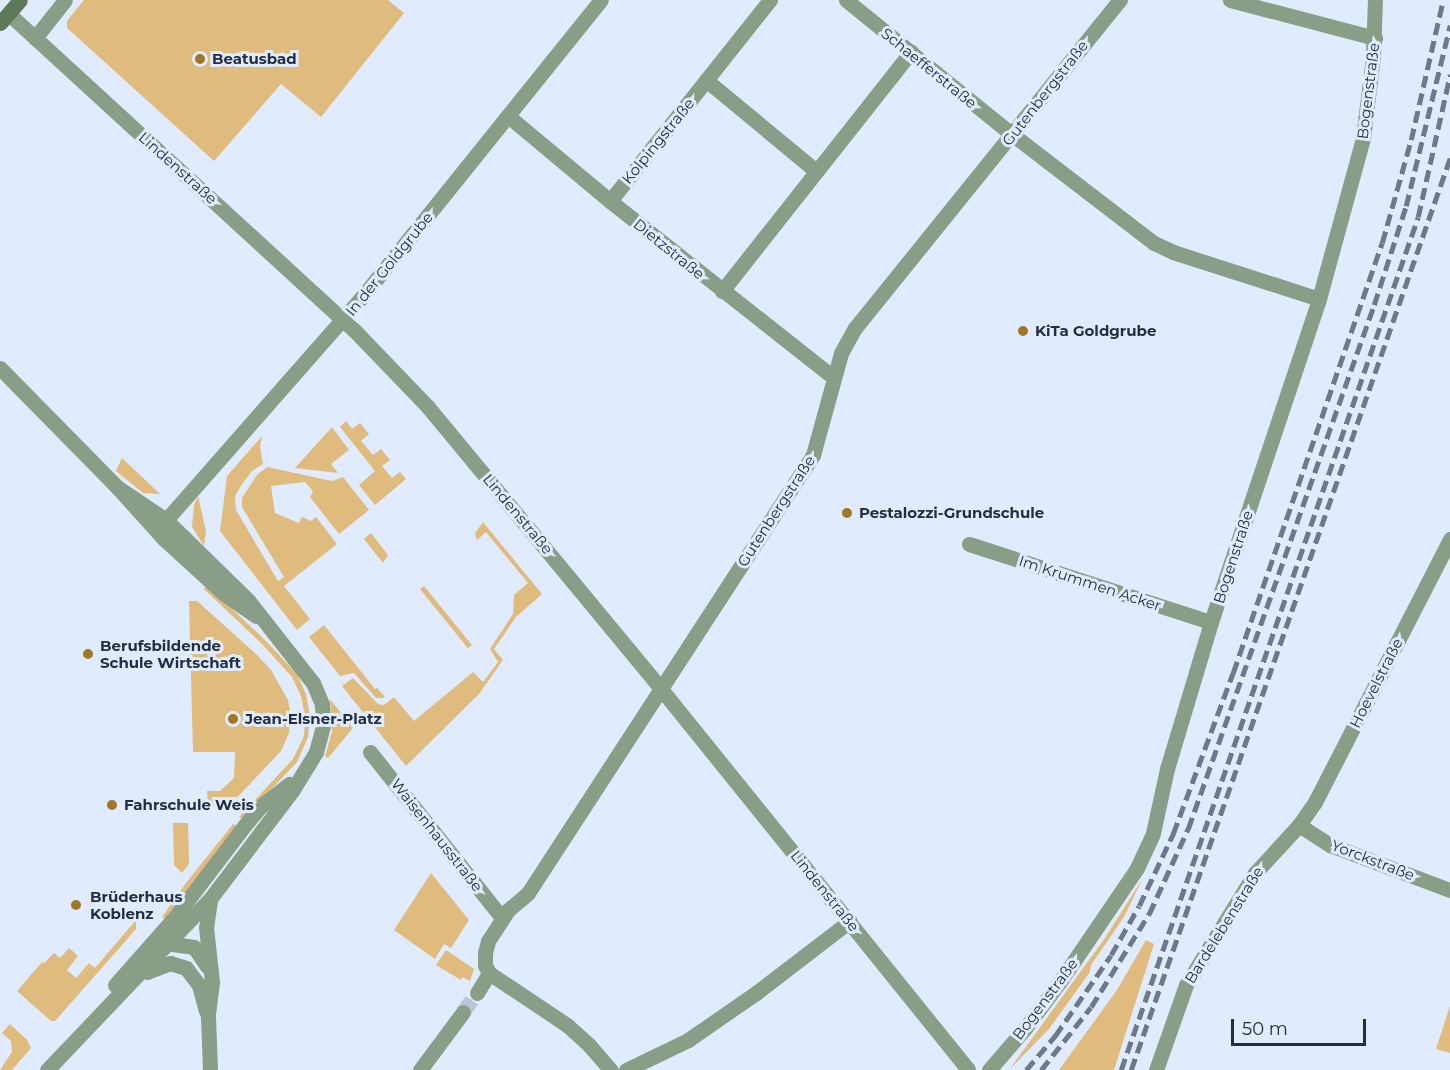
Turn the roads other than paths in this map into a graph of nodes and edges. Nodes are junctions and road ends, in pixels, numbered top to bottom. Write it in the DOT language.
graph roads {
  1 [pos="20,0"];
  2 [pos="65,0"];
  3 [pos="601,0"];
  4 [pos="770,0"];
  5 [pos="846,0"];
  6 [pos="1120,0"];
  7 [pos="1230,0"];
  8 [pos="1375,0"];
  9 [pos="4,18"];
  10 [pos="35,38"];
  11 [pos="1375,38"];
  12 [pos="911,52"];
  13 [pos="706,80"];
  14 [pos="508,116"];
  15 [pos="1013,135"];
  16 [pos="816,171"];
  17 [pos="610,201"];
  18 [pos="722,291"];
  19 [pos="1318,299"];
  20 [pos="344,320"];
  21 [pos="0,368"];
  22 [pos="834,378"];
  23 [pos="117,486"];
  24 [pos="166,520"];
  25 [pos="164,539"];
  26 [pos="1450,539"];
  27 [pos="969,544"];
  28 [pos="263,621"];
  29 [pos="1211,622"];
  30 [pos="661,689"];
  31 [pos="370,752"];
  32 [pos="304,770"];
  33 [pos="1299,825"];
  34 [pos="1450,890"];
  35 [pos="210,899"];
  36 [pos="188,901"];
  37 [pos="503,919"];
  38 [pos="849,921"];
  39 [pos="178,939"];
  40 [pos="151,945"];
  41 [pos="186,968"];
  42 [pos="489,973"];
  43 [pos="211,974"];
  44 [pos="135,979"];
  45 [pos="477,993"];
  46 [pos="463,1011"];
  47 [pos="208,1016"];
  48 [pos="94,1018"];
  49 [pos="47,1070"];
  50 [pos="210,1070"];
  51 [pos="420,1070"];
  52 [pos="611,1070"];
  53 [pos="626,1070"];
  54 [pos="968,1070"];
  55 [pos="988,1070"];
  56 [pos="1156,1070"];
  1 -- 9 [label="street"];
  2 -- 10 [label="street"];
  3 -- 14 [label="street, In der Goldgrube"];
  4 -- 13 [label="street, Kolpingstraße"];
  5 -- 12 [label="street, Schaefferstraße"];
  6 -- 15 [label="street, Gutenbergstraße"];
  7 -- 11 [label="street"];
  8 -- 11 [label="street, Bogenstraße"];
  9 -- 10 [label="street, Lindenstraße"];
  10 -- 20 [label="street, Lindenstraße"];
  11 -- 19 [label="street, Bogenstraße"];
  12 -- 15 [label="street, Schaefferstraße"];
  12 -- 16 [label="street"];
  13 -- 16 [label="street"];
  13 -- 17 [label="street, Kolpingstraße"];
  14 -- 17 [label="street, Dietzstraße"];
  14 -- 20 [label="street, In der Goldgrube"];
  15 -- 19 [label="street, Schaefferstraße"];
  15 -- 22 [label="street, Gutenbergstraße"];
  16 -- 18 [label="street"];
  17 -- 18 [label="street, Dietzstraße"];
  18 -- 22 [label="street, Dietzstraße"];
  19 -- 29 [label="street, Bogenstraße"];
  20 -- 24 [label="street, In der Goldgrube"];
  20 -- 30 [label="street, Lindenstraße"];
  21 -- 23 [label="street"];
  22 -- 30 [label="street, Gutenbergstraße"];
  23 -- 24 [label="street"];
  23 -- 25 [label="street"];
  24 -- 25 [label="street"];
  24 -- 28 [label="street"];
  25 -- 28 [label="street"];
  26 -- 33 [label="street, Hoevelstraße"];
  27 -- 29 [label="street, Im Krummen Acker"];
  28 -- 32 [label="street"];
  29 -- 55 [label="street, Bogenstraße"];
  30 -- 37 [label="street, Gutenbergstraße"];
  30 -- 38 [label="street, Lindenstraße"];
  31 -- 37 [label="street, Waisenhausstraße"];
  32 -- 35 [label="street"];
  32 -- 36 [label="street"];
  33 -- 34 [label="street, Yorckstraße"];
  33 -- 56 [label="street, Bardelebenstraße"];
  35 -- 39 [label="street"];
  35 -- 43 [label="street"];
  36 -- 39 [label="street"];
  36 -- 40 [label="street"];
  37 -- 42 [label="street, Gutenbergstraße"];
  38 -- 53 [label="street"];
  38 -- 54 [label="street, Lindenstraße"];
  39 -- 40 [label="street"];
  39 -- 41 [label="street"];
  39 -- 43 [label="street"];
  39 -- 44 [label="street"];
  40 -- 48 [label="street"];
  41 -- 44 [label="street"];
  41 -- 47 [label="street"];
  42 -- 45 [label="street"];
  42 -- 52 [label="street"];
  43 -- 47 [label="street"];
  44 -- 48 [label="street"];
  46 -- 51 [label="street"];
  47 -- 50 [label="street"];
  48 -- 49 [label="street"];
}
